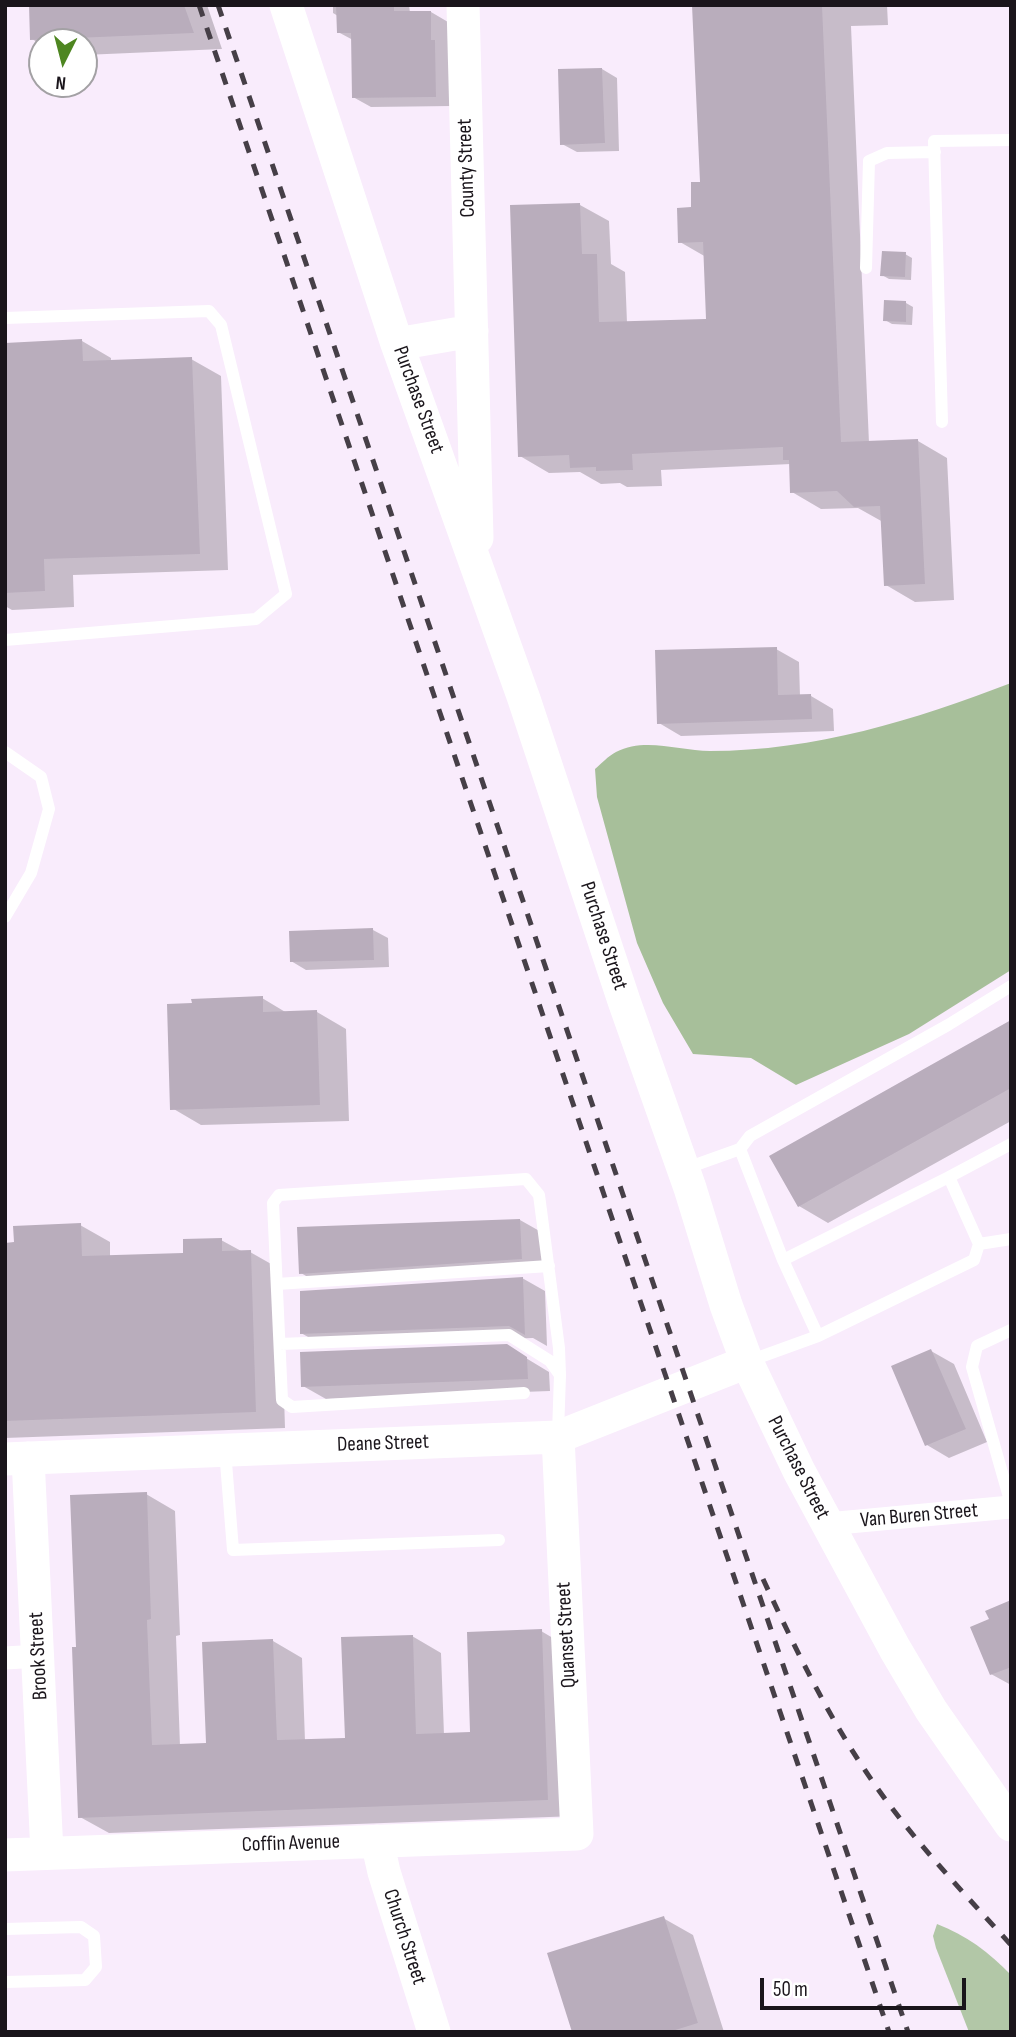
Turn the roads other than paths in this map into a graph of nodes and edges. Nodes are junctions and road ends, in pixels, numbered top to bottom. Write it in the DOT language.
graph roads {
  1 [pos="286,5"];
  2 [pos="463,5"];
  3 [pos="1011,140"];
  4 [pos="935,152"];
  5 [pos="866,268"];
  6 [pos="5,318"];
  7 [pos="472,331"];
  8 [pos="397,344"];
  9 [pos="942,422"];
  10 [pos="477,565"];
  11 [pos="5,640"];
  12 [pos="5,752"];
  13 [pos="5,917"];
  14 [pos="1011,986"];
  15 [pos="1011,1144"];
  16 [pos="740,1149"];
  17 [pos="683,1169"];
  18 [pos="949,1177"];
  19 [pos="1011,1239"];
  20 [pos="979,1244"];
  21 [pos="783,1261"];
  22 [pos="549,1266"];
  23 [pos="277,1284"];
  24 [pos="1011,1330"];
  25 [pos="818,1336"];
  26 [pos="280,1344"];
  27 [pos="747,1362"];
  28 [pos="560,1375"];
  29 [pos="524,1393"];
  30 [pos="558,1437"];
  31 [pos="225,1450"];
  32 [pos="17,1459"];
  33 [pos="1011,1506"];
  34 [pos="827,1524"];
  35 [pos="499,1539"];
  36 [pos="39,1657"];
  37 [pos="5,1658"];
  38 [pos="1011,1825"];
  39 [pos="577,1834"];
  40 [pos="377,1841"];
  41 [pos="47,1853"];
  42 [pos="5,1855"];
  43 [pos="5,1929"];
  44 [pos="5,1982"];
  45 [pos="434,2032"];
  1 -- 8 [label="main road, Purchase Street"];
  2 -- 7 [label="main road, County Street"];
  3 -- 4 [label="lane"];
  4 -- 5 [label="lane"];
  4 -- 9 [label="lane"];
  6 -- 11 [label="lane"];
  7 -- 8 [label="main road"];
  7 -- 10 [label="main road, County Street"];
  8 -- 10 [label="main road, Purchase Street"];
  10 -- 17 [label="main road, Purchase Street"];
  12 -- 13 [label="lane"];
  14 -- 16 [label="lane"];
  15 -- 18 [label="lane"];
  16 -- 17 [label="lane"];
  16 -- 21 [label="lane"];
  17 -- 27 [label="main road, Purchase Street"];
  18 -- 20 [label="lane"];
  18 -- 21 [label="lane"];
  19 -- 20 [label="lane"];
  20 -- 25 [label="lane"];
  21 -- 25 [label="lane"];
  22 -- 23 [label="lane"];
  22 -- 23 [label="lane"];
  22 -- 28 [label="lane"];
  23 -- 26 [label="lane"];
  24 -- 33 [label="lane"];
  25 -- 27 [label="lane"];
  26 -- 28 [label="lane"];
  26 -- 29 [label="lane"];
  27 -- 30 [label="main road, Deane Street"];
  27 -- 34 [label="main road, Purchase Street"];
  28 -- 30 [label="lane"];
  30 -- 31 [label="main road, Deane Street"];
  30 -- 39 [label="main road, Quanset Street"];
  31 -- 32 [label="main road, Deane Street"];
  31 -- 35 [label="lane"];
  32 -- 36 [label="main road, Brook Street"];
  33 -- 34 [label="street, Van Buren Street"];
  34 -- 38 [label="main road, Purchase Street"];
  36 -- 37 [label="street"];
  36 -- 41 [label="main road, Brook Street"];
  39 -- 40 [label="main road, Coffin Avenue"];
  40 -- 41 [label="main road, Coffin Avenue"];
  40 -- 45 [label="main road, Church Street"];
  41 -- 42 [label="main road, Coffin Avenue"];
  43 -- 44 [label="lane"];
}
